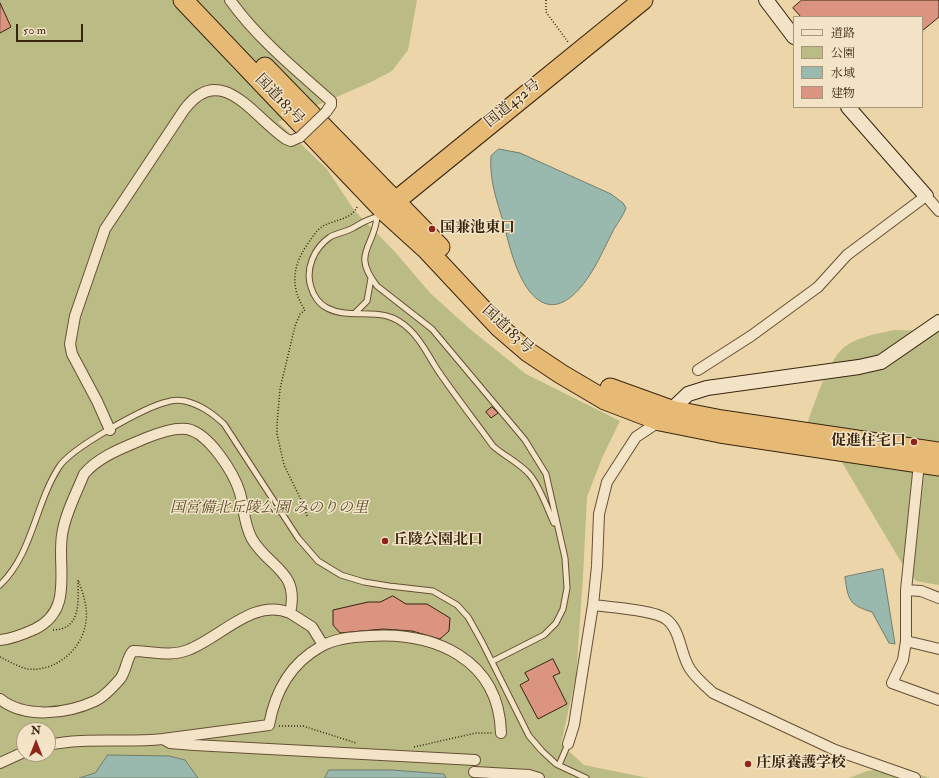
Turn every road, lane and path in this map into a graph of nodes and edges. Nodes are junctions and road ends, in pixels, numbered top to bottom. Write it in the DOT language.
graph roads {
  1 [pos="183,0"];
  2 [pos="199,0"];
  3 [pos="230,0"];
  4 [pos="546,0"];
  5 [pos="643,0"];
  6 [pos="766,0"];
  7 [pos="793,37"];
  8 [pos="576,54"];
  9 [pos="849,108"];
  10 [pos="926,196"];
  11 [pos="359,203"];
  12 [pos="386,209"];
  13 [pos="939,211"];
  14 [pos="370,278"];
  15 [pos="355,313"];
  16 [pos="939,322"];
  17 [pos="698,370"];
  18 [pos="666,415"];
  19 [pos="110,430"];
  20 [pos="939,452"];
  21 [pos="919,463"];
  22 [pos="939,466"];
  23 [pos="307,516"];
  24 [pos="558,529"];
  25 [pos="0,585"];
  26 [pos="906,590"];
  27 [pos="939,598"];
  28 [pos="593,605"];
  29 [pos="290,613"];
  30 [pos="42,626"];
  31 [pos="0,640"];
  32 [pos="906,641"];
  33 [pos="323,645"];
  34 [pos="939,648"];
  35 [pos="0,657"];
  36 [pos="493,662"];
  37 [pos="0,699"];
  38 [pos="939,700"];
  39 [pos="269,725"];
  40 [pos="501,733"];
  41 [pos="163,739"];
  42 [pos="56,743"];
  43 [pos="359,744"];
  44 [pos="568,744"];
  45 [pos="408,748"];
  46 [pos="16,756"];
  47 [pos="475,760"];
  48 [pos="0,763"];
  49 [pos="559,765"];
  50 [pos="474,772"];
  51 [pos="539,778"];
  52 [pos="586,778"];
  53 [pos="915,778"];
  1 -- 12 [label="highway, 国道183号"];
  2 -- 12 [label="highway, 国道183号"];
  3 -- 19 [label="street, bridge"];
  4 -- 8 [label="path"];
  5 -- 8 [label="highway, 国道432号"];
  6 -- 7 [label="street"];
  8 -- 12 [label="highway, 国道432号"];
  9 -- 10 [label="street"];
  10 -- 13 [label="street"];
  10 -- 17 [label="street"];
  11 -- 23 [label="path"];
  12 -- 14 [label="lane"];
  12 -- 15 [label="lane"];
  12 -- 18 [label="highway, 国道183号"];
  14 -- 15 [label="lane"];
  14 -- 24 [label="lane"];
  15 -- 24 [label="lane"];
  16 -- 18 [label="street"];
  18 -- 20 [label="highway, 国道183号"];
  18 -- 21 [label="highway, 国道183号"];
  18 -- 28 [label="street"];
  19 -- 25 [label="lane"];
  19 -- 36 [label="lane"];
  21 -- 22 [label="highway, 国道183号"];
  21 -- 26 [label="street"];
  24 -- 36 [label="lane"];
  26 -- 27 [label="street"];
  26 -- 32 [label="street"];
  28 -- 44 [label="street"];
  28 -- 53 [label="street"];
  29 -- 30 [label="street"];
  29 -- 33 [label="street"];
  29 -- 37 [label="street"];
  30 -- 31 [label="street"];
  30 -- 35 [label="path"];
  32 -- 34 [label="street"];
  32 -- 38 [label="street"];
  33 -- 39 [label="street"];
  33 -- 40 [label="street"];
  36 -- 49 [label="lane"];
  39 -- 41 [label="street"];
  39 -- 43 [label="path"];
  40 -- 45 [label="path"];
  41 -- 42 [label="street"];
  41 -- 47 [label="street"];
  44 -- 49 [label="lane"];
  46 -- 48 [label="street"];
  49 -- 52 [label="lane"];
  50 -- 51 [label="street"];
}
